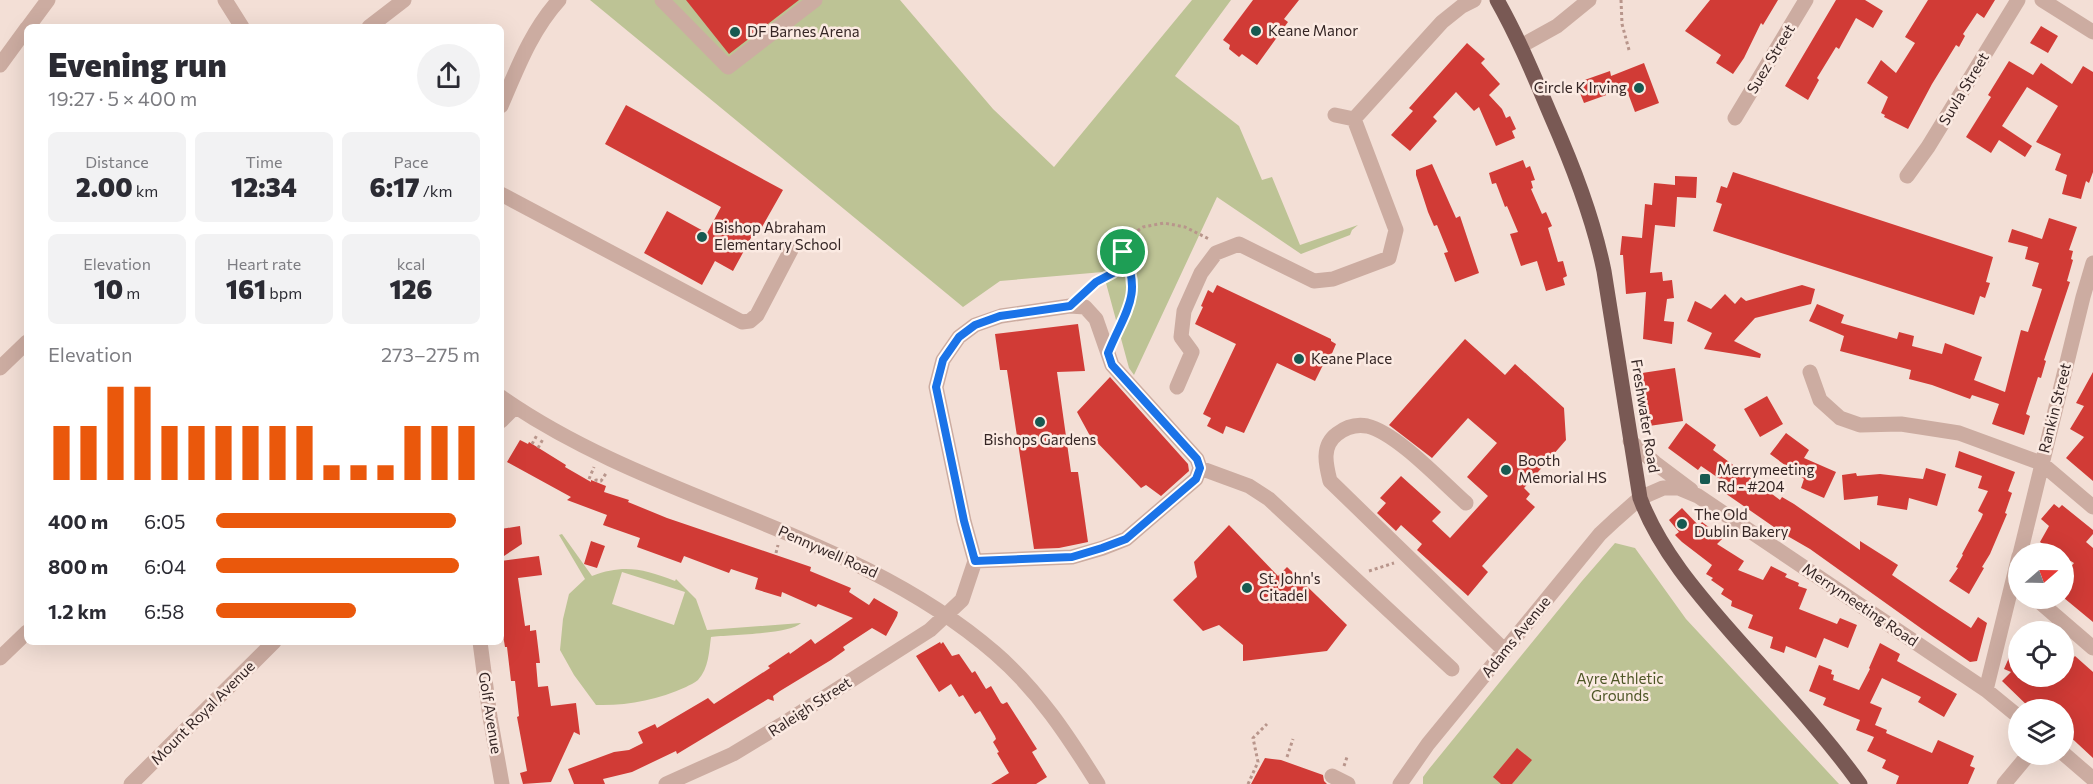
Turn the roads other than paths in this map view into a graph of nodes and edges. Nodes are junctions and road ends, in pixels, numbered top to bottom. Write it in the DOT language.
graph roads {
  1 [pos="48,0"];
  2 [pos="225,0"];
  3 [pos="404,0"];
  4 [pos="559,0"];
  5 [pos="662,0"];
  6 [pos="815,0"];
  7 [pos="1474,0"];
  8 [pos="1497,0"];
  9 [pos="1589,0"];
  10 [pos="1806,0"];
  11 [pos="2018,0"];
  12 [pos="2042,0"];
  13 [pos="30,24"];
  14 [pos="240,24"];
  15 [pos="373,24"];
  16 [pos="24,32"];
  17 [pos="2093,32"];
  18 [pos="1521,46"];
  19 [pos="0,65"];
  20 [pos="504,99"];
  21 [pos="1335,115"];
  22 [pos="1735,118"];
  23 [pos="1354,119"];
  24 [pos="1907,176"];
  25 [pos="504,196"];
  26 [pos="791,250"];
  27 [pos="2093,263"];
  28 [pos="2088,300"];
  29 [pos="24,345"];
  30 [pos="0,368"];
  31 [pos="1810,372"];
  32 [pos="1177,387"];
  33 [pos="504,399"];
  34 [pos="515,407"];
  35 [pos="504,418"];
  36 [pos="1630,441"];
  37 [pos="2041,464"];
  38 [pos="1200,468"];
  39 [pos="1698,496"];
  40 [pos="1640,498"];
  41 [pos="1466,503"];
  42 [pos="2093,507"];
  43 [pos="2022,543"];
  44 [pos="975,561"];
  45 [pos="2009,609"];
  46 [pos="2047,609"];
  47 [pos="946,616"];
  48 [pos="24,635"];
  49 [pos="271,645"];
  50 [pos="480,645"];
  51 [pos="2093,648"];
  52 [pos="1505,651"];
  53 [pos="0,658"];
  54 [pos="1452,669"];
  55 [pos="1986,690"];
  56 [pos="2008,708"];
  57 [pos="2074,762"];
  58 [pos="2020,765"];
  59 [pos="1332,776"];
  60 [pos="2093,778"];
  61 [pos="131,784"];
  62 [pos="502,784"];
  63 [pos="666,784"];
  64 [pos="1098,784"];
  65 [pos="1348,784"];
  66 [pos="1400,784"];
  67 [pos="1860,784"];
  68 [pos="2004,784"];
  1 -- 13 [label="street"];
  2 -- 14 [label="street"];
  3 -- 15 [label="street"];
  4 -- 20 [label="street"];
  5 -- 6 [label="street"];
  7 -- 23 [label="street"];
  8 -- 18 [label="main road, Freshwater Road"];
  9 -- 18 [label="street"];
  10 -- 22 [label="street, Suez Street"];
  11 -- 24 [label="street, Suvla Street"];
  12 -- 17 [label="street"];
  16 -- 19 [label="street"];
  18 -- 36 [label="main road, Freshwater Road"];
  21 -- 23 [label="street"];
  23 -- 32 [label="street"];
  25 -- 26 [label="street"];
  27 -- 28 [label="street, Rankin Street"];
  28 -- 37 [label="street, Rankin Street"];
  29 -- 30 [label="street"];
  31 -- 37 [label="street"];
  33 -- 34 [label="street, Pennywell Road"];
  34 -- 35 [label="street"];
  34 -- 47 [label="street, Pennywell Road"];
  36 -- 39 [label="street, Merrymeeting Road"];
  36 -- 40 [label="main road, Freshwater Road"];
  37 -- 42 [label="street"];
  37 -- 43 [label="street, Rankin Street"];
  38 -- 44 [label="street"];
  38 -- 44 [label="street"];
  38 -- 54 [label="street"];
  39 -- 40 [label="street, Merrymeeting Road"];
  39 -- 55 [label="street, Merrymeeting Road"];
  40 -- 52 [label="street, Adams Avenue"];
  40 -- 67 [label="main road, Freshwater Road"];
  41 -- 52 [label="street"];
  44 -- 47 [label="street, Raleigh Street"];
  45 -- 55 [label="street, Rankin Street"];
  46 -- 51 [label="street"];
  47 -- 63 [label="street, Raleigh Street"];
  47 -- 64 [label="street, Pennywell Road"];
  48 -- 53 [label="street"];
  49 -- 61 [label="street, Mount Royal Avenue"];
  50 -- 62 [label="street, Golf Avenue"];
  52 -- 66 [label="street, Adams Avenue"];
  55 -- 56 [label="street, Merrymeeting Road"];
  57 -- 60 [label="street"];
  58 -- 68 [label="street"];
  59 -- 65 [label="street"];
}
